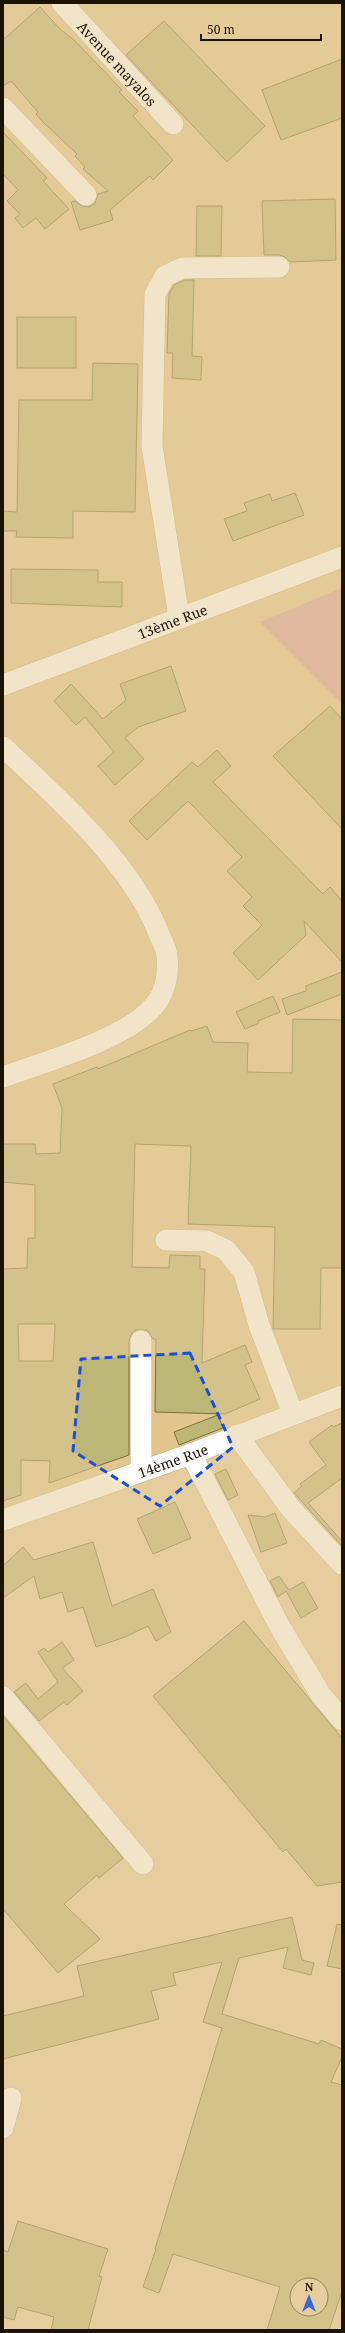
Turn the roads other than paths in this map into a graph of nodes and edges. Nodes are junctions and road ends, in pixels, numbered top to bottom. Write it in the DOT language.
graph roads {
  1 [pos="62,3"];
  2 [pos="3,108"];
  3 [pos="173,124"];
  4 [pos="86,195"];
  5 [pos="279,267"];
  6 [pos="342,557"];
  7 [pos="179,617"];
  8 [pos="3,685"];
  9 [pos="3,747"];
  10 [pos="3,1078"];
  11 [pos="166,1240"];
  12 [pos="141,1341"];
  13 [pos="342,1396"];
  14 [pos="293,1414"];
  15 [pos="237,1435"];
  16 [pos="191,1454"];
  17 [pos="141,1471"];
  18 [pos="3,1520"];
  19 [pos="342,1564"];
  20 [pos="3,1697"];
  21 [pos="342,1720"];
  22 [pos="143,1864"];
  23 [pos="11,2098"];
  24 [pos="3,2128"];
  1 -- 3 [label="street, Avenue mayalos"];
  2 -- 4 [label="street"];
  5 -- 7 [label="street"];
  6 -- 7 [label="street, 13ème Rue"];
  7 -- 8 [label="street, 13ème Rue"];
  9 -- 10 [label="street"];
  11 -- 14 [label="street"];
  12 -- 17 [label="street"];
  13 -- 14 [label="street, 14ème Rue"];
  14 -- 15 [label="street, 14ème Rue"];
  15 -- 16 [label="street, 14ème Rue"];
  15 -- 19 [label="street"];
  16 -- 17 [label="street, 14ème Rue"];
  16 -- 21 [label="street"];
  17 -- 18 [label="street, 14ème Rue"];
  20 -- 22 [label="street"];
  23 -- 24 [label="street"];
}
